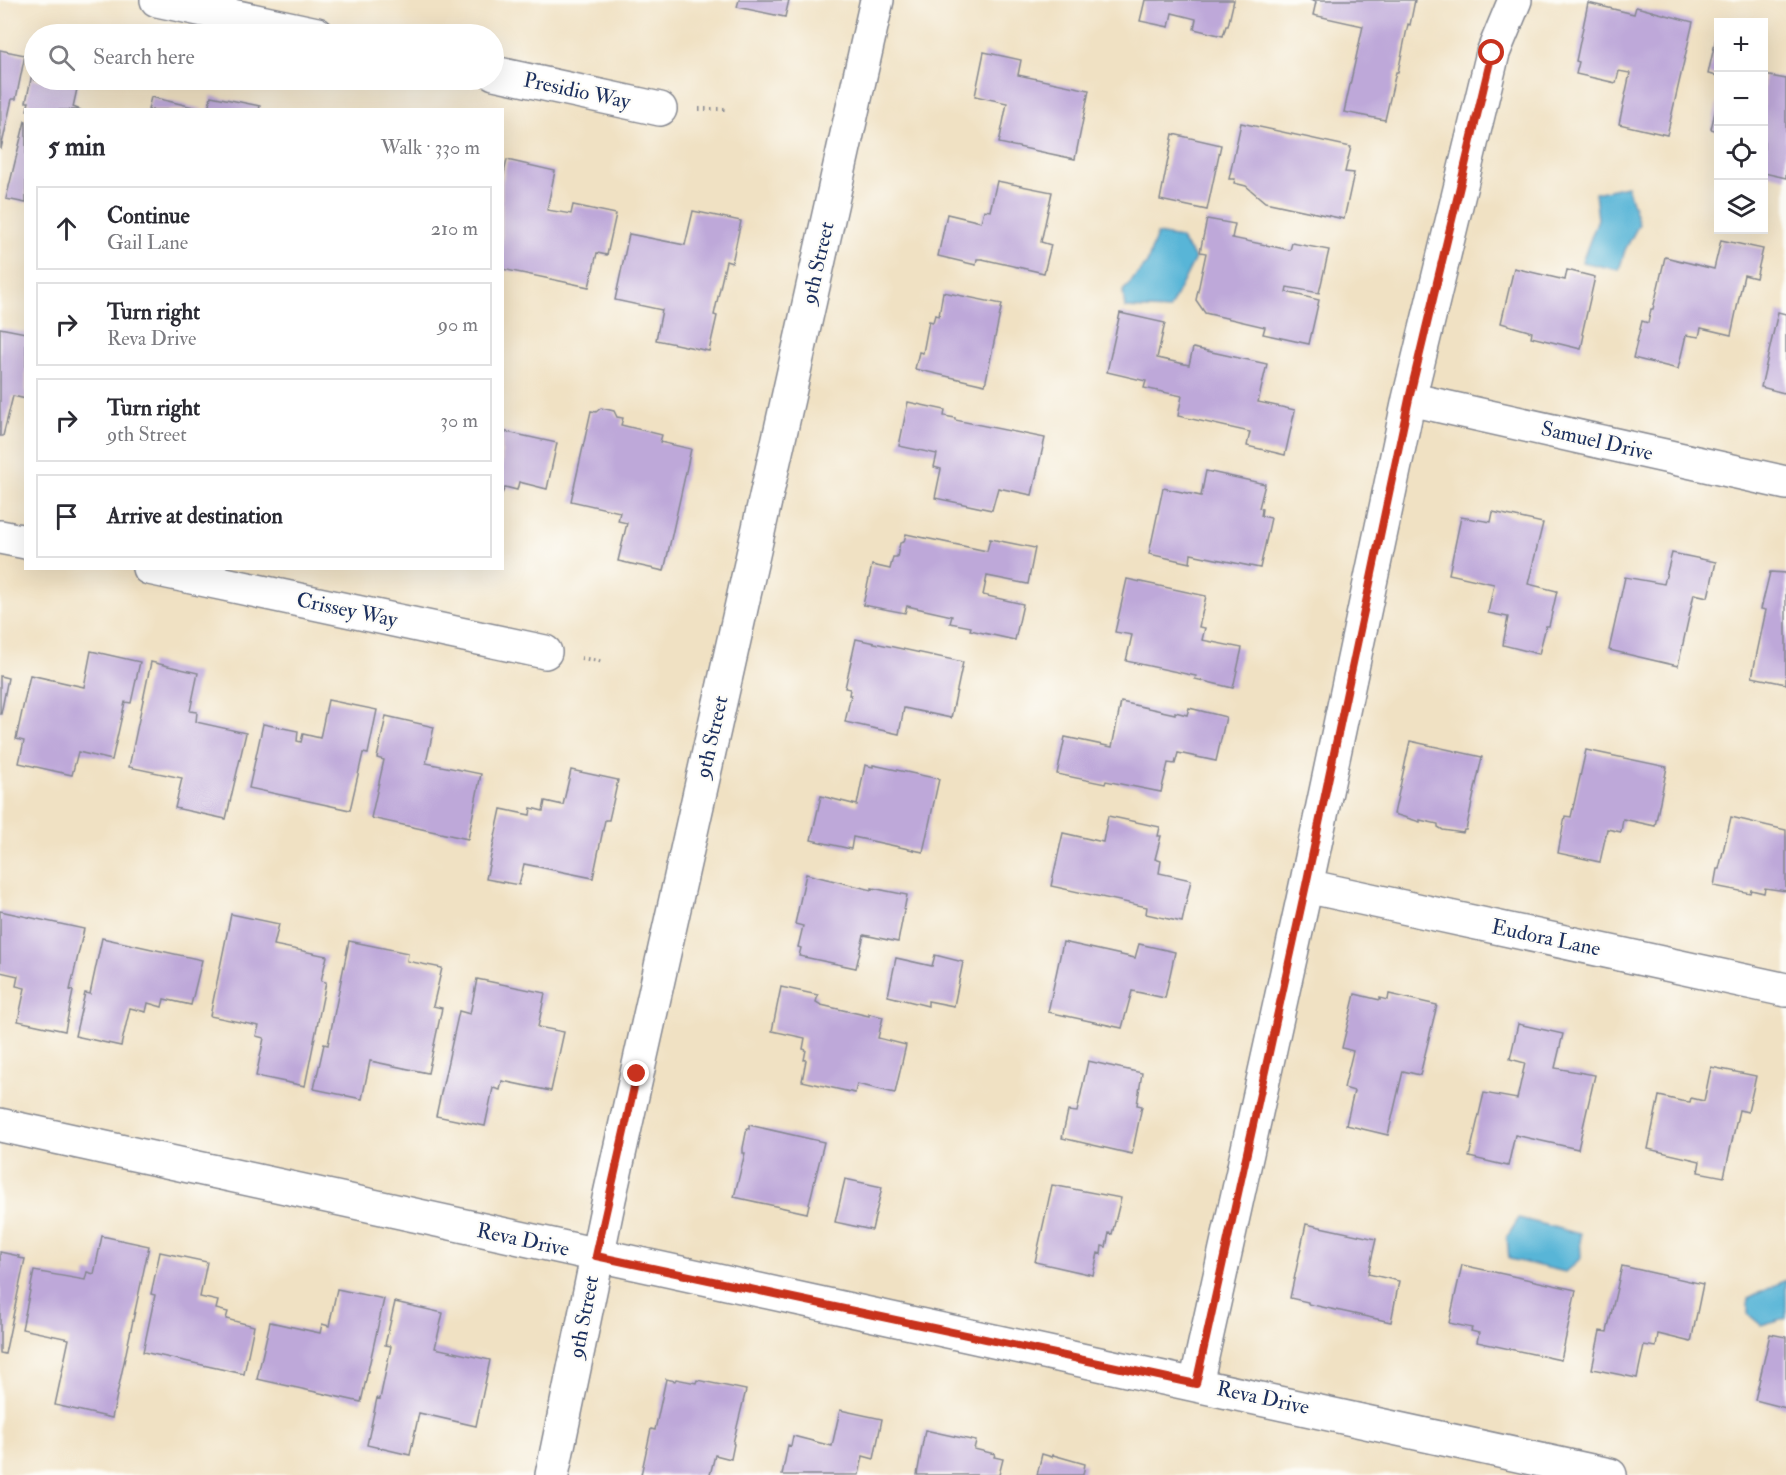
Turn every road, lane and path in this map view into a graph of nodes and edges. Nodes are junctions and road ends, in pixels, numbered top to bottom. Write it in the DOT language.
graph roads {
  1 [pos="157,0"];
  2 [pos="877,0"];
  3 [pos="1515,0"];
  4 [pos="270,24"];
  5 [pos="504,75"];
  6 [pos="660,109"];
  7 [pos="1409,399"];
  8 [pos="1786,483"];
  9 [pos="0,537"];
  10 [pos="24,542"];
  11 [pos="158,570"];
  12 [pos="545,652"];
  13 [pos="1306,885"];
  14 [pos="1786,990"];
  15 [pos="0,1125"];
  16 [pos="596,1256"];
  17 [pos="1196,1384"];
  18 [pos="552,1475"];
  19 [pos="1610,1475"];
  1 -- 4 [label="street"];
  2 -- 16 [label="street, 9th Street"];
  3 -- 7 [label="street"];
  5 -- 6 [label="street, Presidio Way"];
  7 -- 8 [label="street, Samuel Drive"];
  7 -- 13 [label="street"];
  9 -- 10 [label="street"];
  11 -- 12 [label="street, Crissey Way"];
  13 -- 14 [label="street, Eudora Lane"];
  13 -- 17 [label="street"];
  15 -- 16 [label="street, Reva Drive"];
  16 -- 17 [label="street, Reva Drive"];
  16 -- 18 [label="street, 9th Street"];
  17 -- 19 [label="street, Reva Drive"];
}
